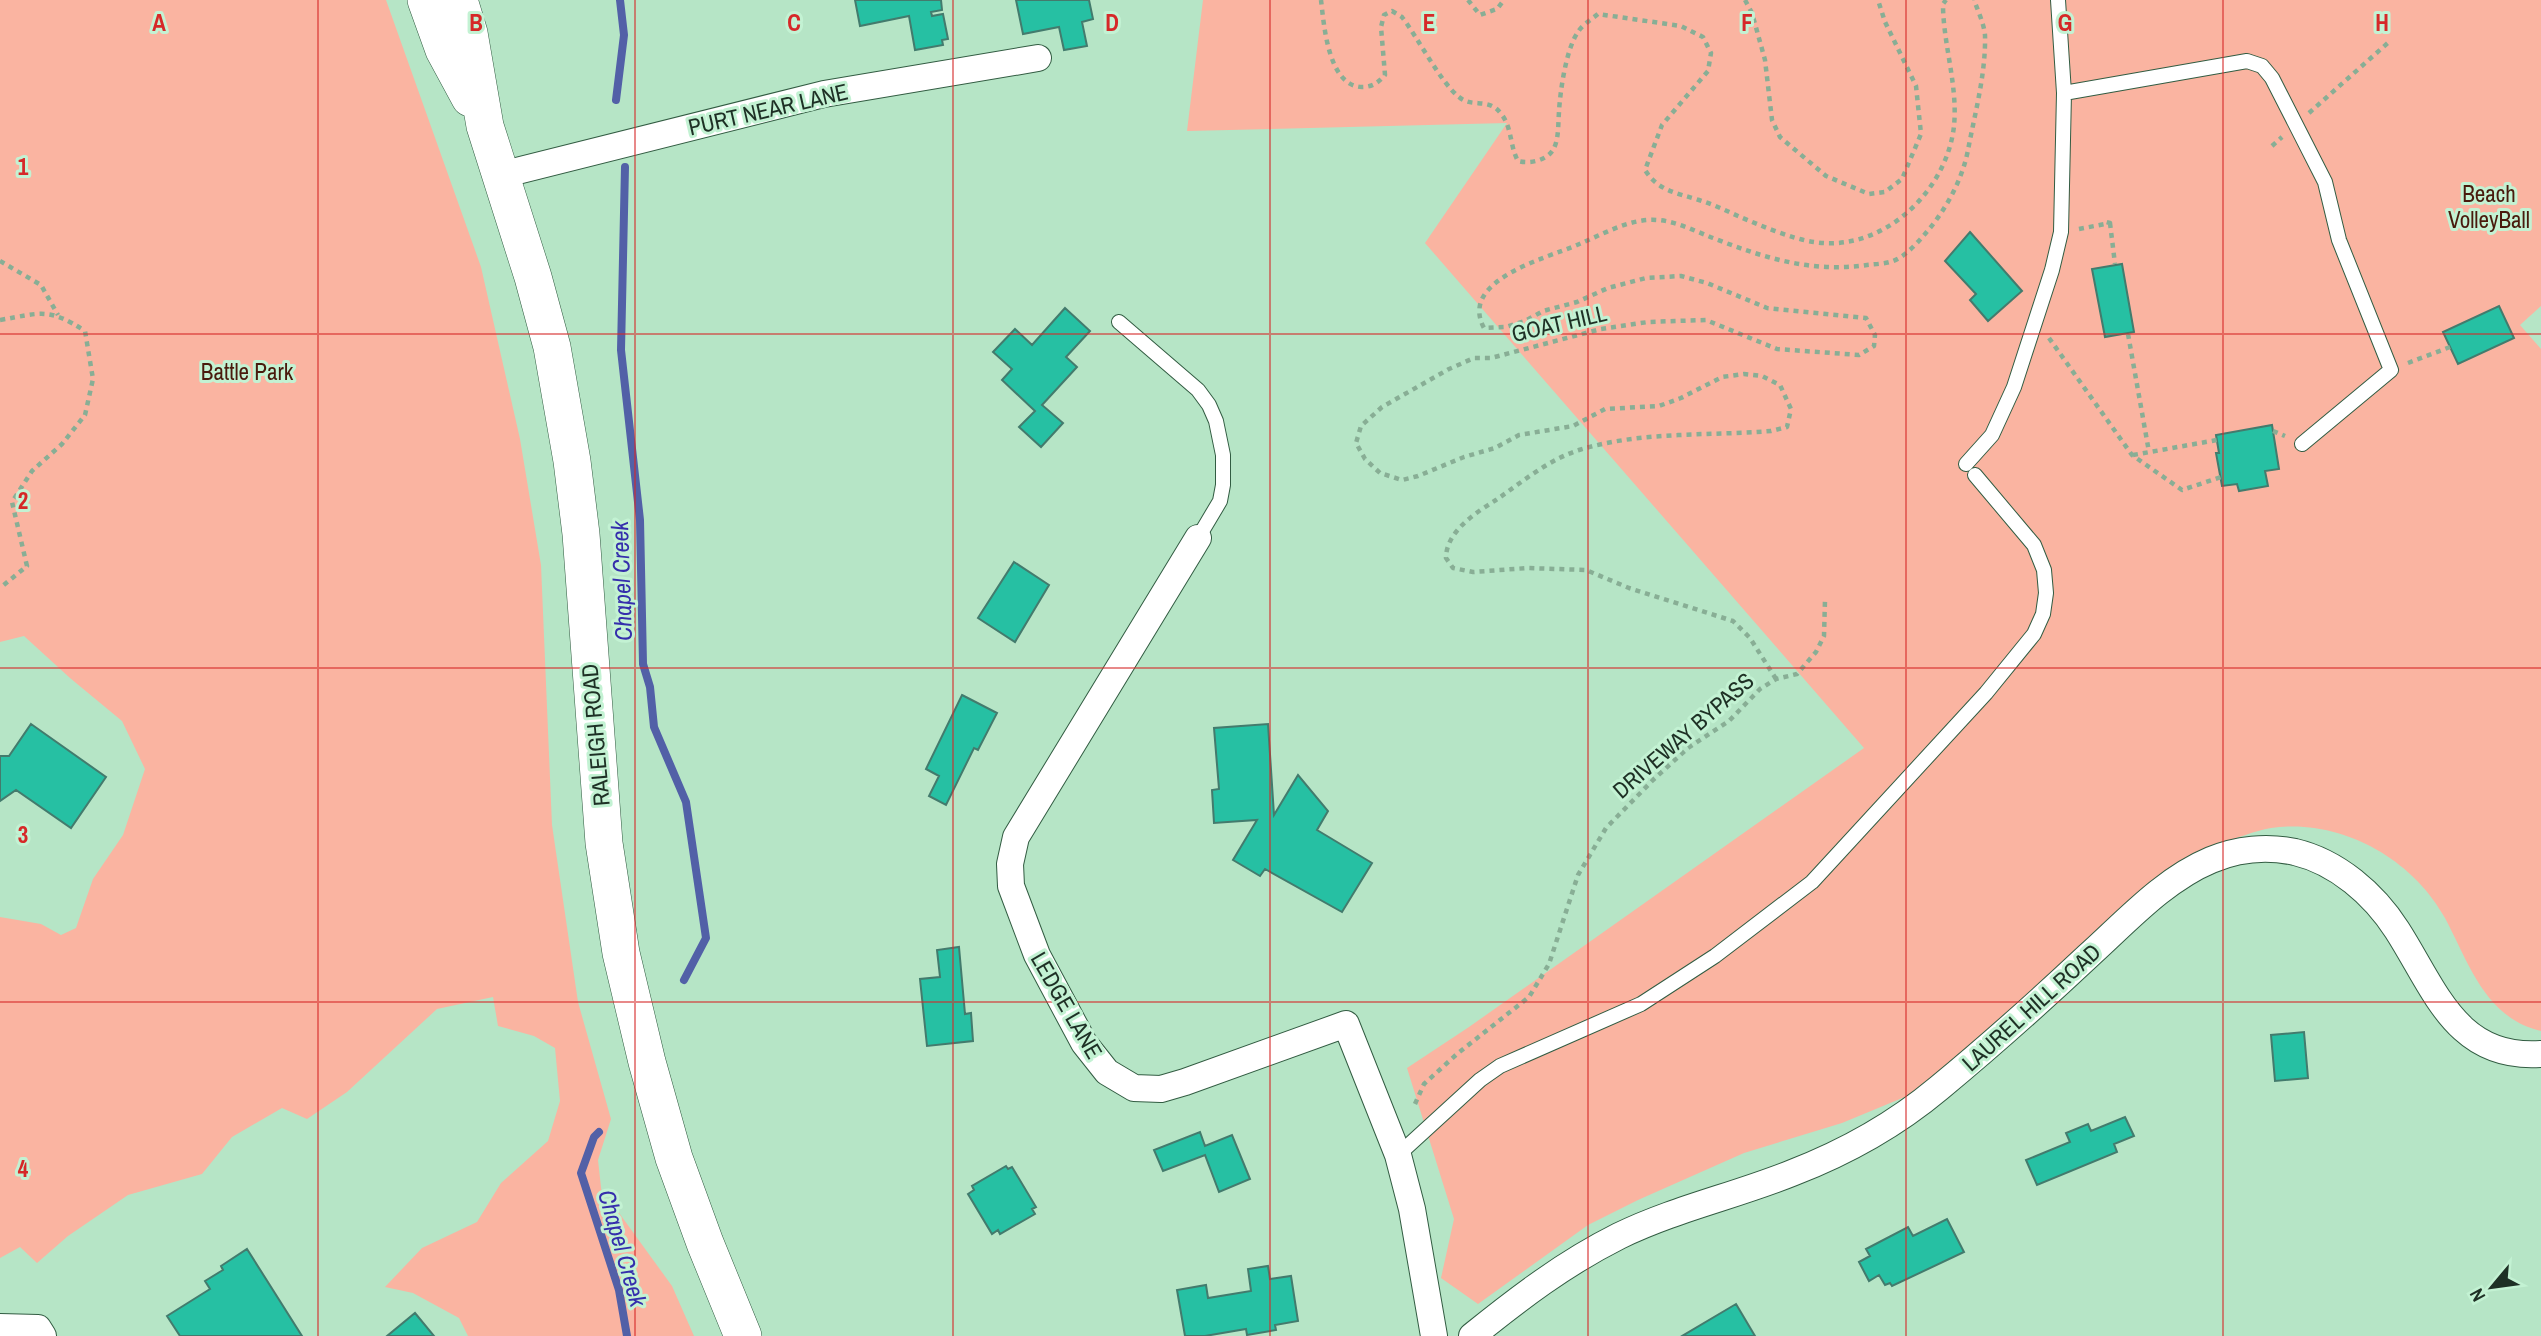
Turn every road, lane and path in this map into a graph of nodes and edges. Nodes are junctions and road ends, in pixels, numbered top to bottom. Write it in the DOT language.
graph roads {
  1 [pos="426,0"];
  2 [pos="459,0"];
  3 [pos="1321,0"];
  4 [pos="1468,0"];
  5 [pos="1504,0"];
  6 [pos="1745,0"];
  7 [pos="1878,0"];
  8 [pos="1946,0"];
  9 [pos="1974,0"];
  10 [pos="2058,0"];
  11 [pos="2390,41"];
  12 [pos="1038,58"];
  13 [pos="2064,93"];
  14 [pos="2302,120"];
  15 [pos="485,126"];
  16 [pos="2292,128"];
  17 [pos="2272,146"];
  18 [pos="501,175"];
  19 [pos="2103,220"];
  20 [pos="2110,223"];
  21 [pos="2061,232"];
  22 [pos="0,261"];
  23 [pos="2115,264"];
  24 [pos="58,316"];
  25 [pos="0,320"];
  26 [pos="2036,321"];
  27 [pos="1119,322"];
  28 [pos="2128,334"];
  29 [pos="2450,347"];
  30 [pos="2391,370"];
  31 [pos="2217,440"];
  32 [pos="2302,444"];
  33 [pos="2149,452"];
  34 [pos="2132,456"];
  35 [pos="2221,477"];
  36 [pos="1198,538"];
  37 [pos="0,588"];
  38 [pos="1825,600"];
  39 [pos="1776,679"];
  40 [pos="2541,1054"];
  41 [pos="1415,1104"];
  42 [pos="1398,1155"];
  43 [pos="0,1327"];
  44 [pos="40,1332"];
  45 [pos="743,1336"];
  46 [pos="1434,1336"];
  47 [pos="1472,1336"];
  1 -- 15 [label="main road, RALEIGH ROAD"];
  2 -- 15 [label="main road, RALEIGH ROAD"];
  3 -- 8 [label="path"];
  4 -- 5 [label="path"];
  6 -- 7 [label="path"];
  9 -- 39 [label="path, GOAT HILL"];
  10 -- 13 [label="lane"];
  11 -- 14 [label="path"];
  12 -- 18 [label="street, PURT NEAR LANE"];
  13 -- 21 [label="lane"];
  13 -- 30 [label="lane"];
  15 -- 18 [label="main road, RALEIGH ROAD"];
  16 -- 17 [label="path"];
  18 -- 45 [label="main road, RALEIGH ROAD"];
  19 -- 20 [label="path"];
  20 -- 21 [label="path"];
  20 -- 23 [label="path"];
  21 -- 26 [label="lane"];
  22 -- 24 [label="path"];
  24 -- 25 [label="path"];
  24 -- 37 [label="path"];
  26 -- 34 [label="path"];
  26 -- 42 [label="lane"];
  27 -- 36 [label="lane"];
  28 -- 33 [label="path"];
  29 -- 30 [label="path"];
  30 -- 32 [label="lane"];
  31 -- 33 [label="path"];
  33 -- 34 [label="path"];
  34 -- 35 [label="path"];
  36 -- 42 [label="street, LEDGE LANE"];
  38 -- 39 [label="path, DRIVEWAY BYPASS"];
  39 -- 41 [label="path, DRIVEWAY BYPASS"];
  40 -- 47 [label="street, LAUREL HILL ROAD"];
  42 -- 46 [label="street, LEDGE LANE"];
  43 -- 44 [label="street"];
}
